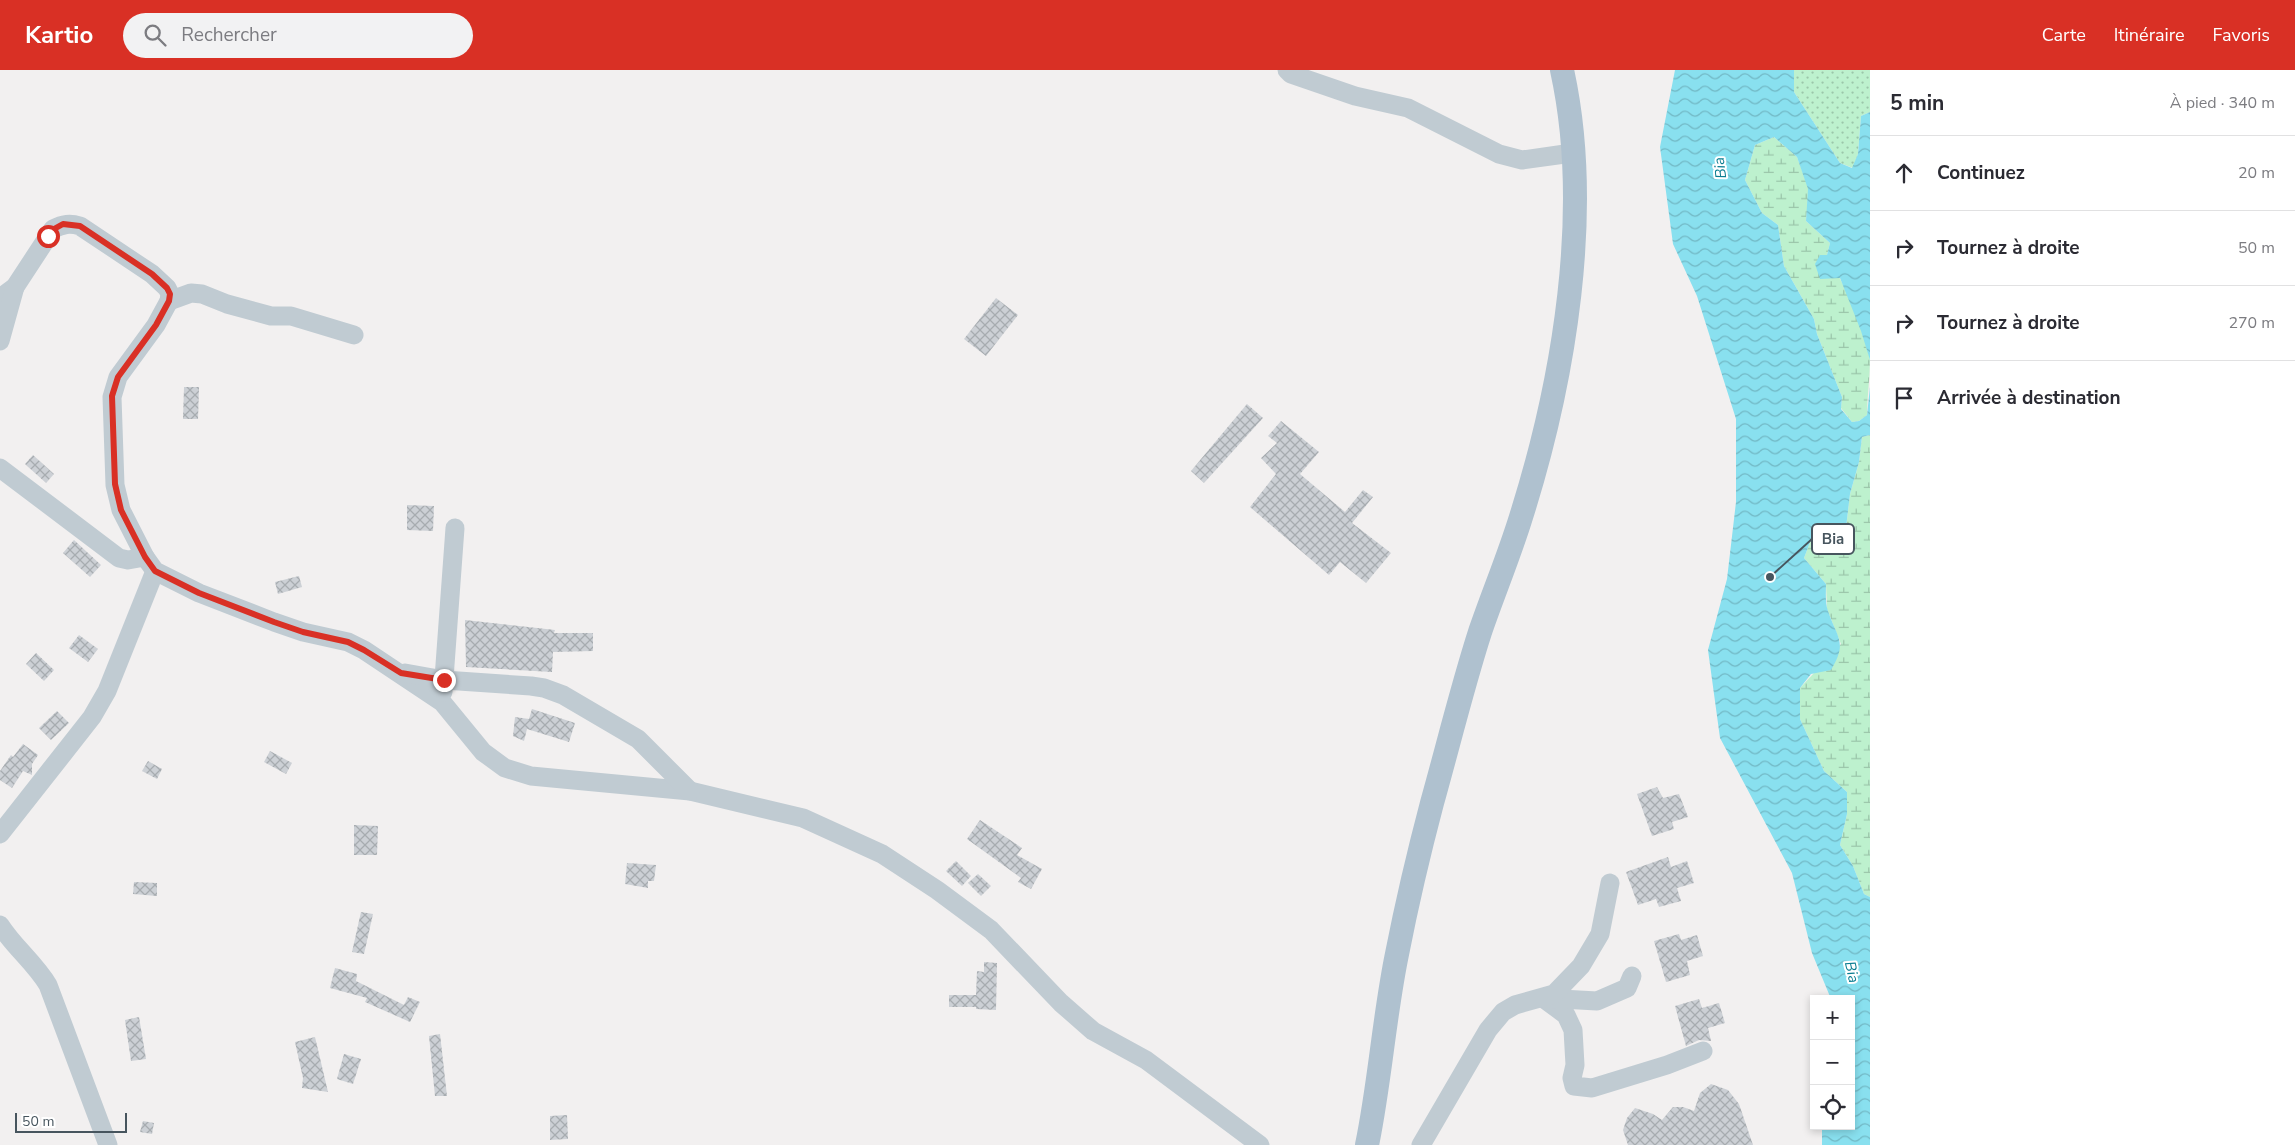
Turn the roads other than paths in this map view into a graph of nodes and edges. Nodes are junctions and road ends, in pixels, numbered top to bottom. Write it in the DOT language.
graph roads {
  1 [pos="1562,70"];
  2 [pos="1286,71"];
  3 [pos="1572,153"];
  4 [pos="15,287"];
  5 [pos="0,298"];
  6 [pos="169,301"];
  7 [pos="354,335"];
  8 [pos="0,341"];
  9 [pos="0,468"];
  10 [pos="455,528"];
  11 [pos="150,564"];
  12 [pos="401,673"];
  13 [pos="444,680"];
  14 [pos="442,702"];
  15 [pos="690,791"];
  16 [pos="0,834"];
  17 [pos="1610,883"];
  18 [pos="0,925"];
  19 [pos="1632,976"];
  20 [pos="1543,998"];
  21 [pos="1703,1051"];
  22 [pos="108,1145"];
  23 [pos="1260,1145"];
  24 [pos="1367,1145"];
  25 [pos="1421,1145"];
  1 -- 3 [label="main road"];
  2 -- 3 [label="street"];
  3 -- 24 [label="main road"];
  4 -- 5 [label="street"];
  4 -- 6 [label="street"];
  4 -- 8 [label="street"];
  6 -- 7 [label="street"];
  6 -- 11 [label="street"];
  9 -- 11 [label="street"];
  10 -- 13 [label="street"];
  11 -- 12 [label="street"];
  11 -- 16 [label="street"];
  12 -- 13 [label="street"];
  12 -- 14 [label="street"];
  13 -- 14 [label="street"];
  13 -- 15 [label="street"];
  14 -- 15 [label="street"];
  15 -- 23 [label="street"];
  17 -- 20 [label="street"];
  18 -- 22 [label="street"];
  19 -- 20 [label="street"];
  20 -- 21 [label="street"];
  20 -- 25 [label="street"];
}
